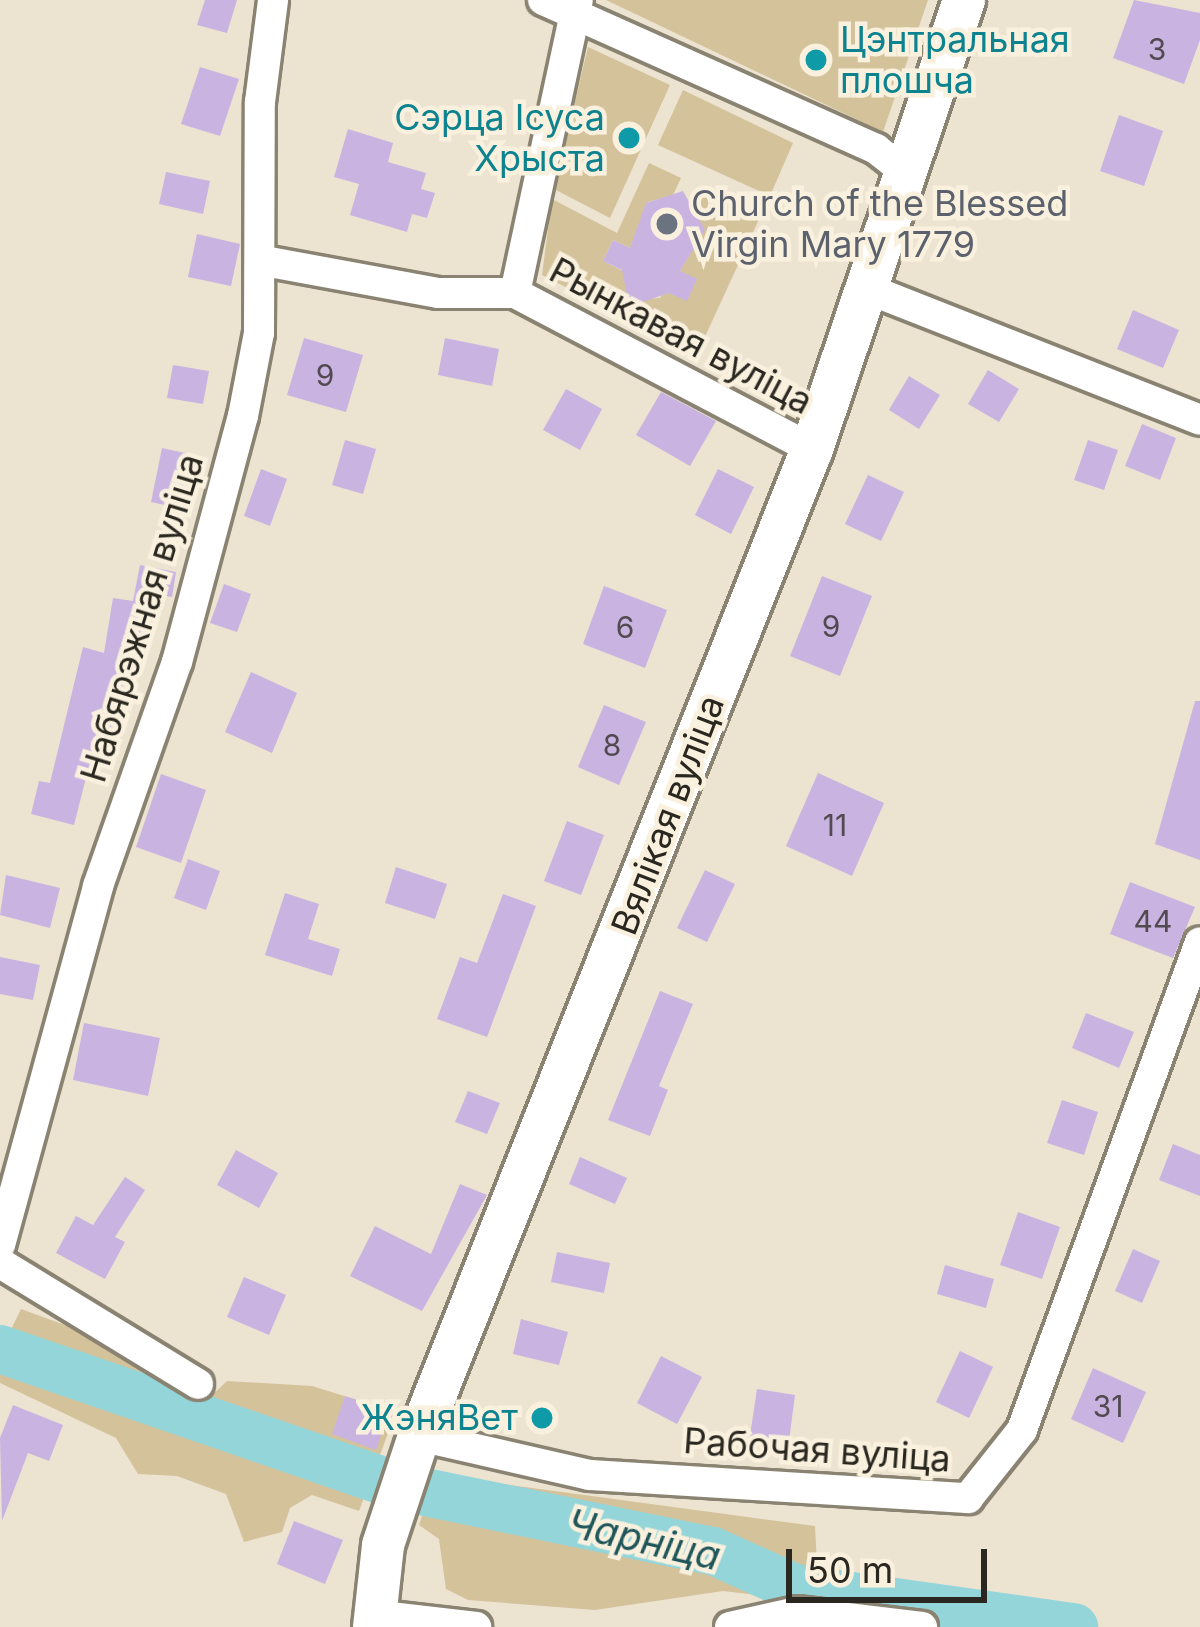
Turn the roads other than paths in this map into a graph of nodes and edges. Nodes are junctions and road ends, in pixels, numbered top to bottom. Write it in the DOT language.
graph roads {
  1 [pos="273,0"];
  2 [pos="543,0"];
  3 [pos="964,0"];
  4 [pos="577,9"];
  5 [pos="907,173"];
  6 [pos="264,261"];
  7 [pos="868,290"];
  8 [pos="515,293"];
  9 [pos="1200,420"];
  10 [pos="812,448"];
  11 [pos="1200,942"];
  12 [pos="0,1245"];
  13 [pos="0,1263"];
  14 [pos="198,1384"];
  15 [pos="419,1436"];
  16 [pos="374,1621"];
  17 [pos="476,1627"];
  18 [pos="730,1627"];
  19 [pos="922,1627"];
  1 -- 6 [label="street, Набярэжная вуліца"];
  2 -- 4 [label="street"];
  3 -- 5 [label="main road, Вялікая вуліца"];
  4 -- 5 [label="street"];
  4 -- 8 [label="street, Рынкавая вуліца"];
  5 -- 7 [label="main road, Вялікая вуліца"];
  6 -- 8 [label="street, Рынкавая вуліца"];
  6 -- 12 [label="street, Набярэжная вуліца"];
  7 -- 9 [label="street"];
  7 -- 10 [label="main road, Вялікая вуліца"];
  8 -- 10 [label="street, Рынкавая вуліца"];
  10 -- 15 [label="main road, Вялікая вуліца"];
  11 -- 15 [label="street, Рабочая вуліца"];
  13 -- 14 [label="street"];
  15 -- 16 [label="main road, Вялікая вуліца"];
  16 -- 17 [label="street"];
  18 -- 19 [label="street"];
}
